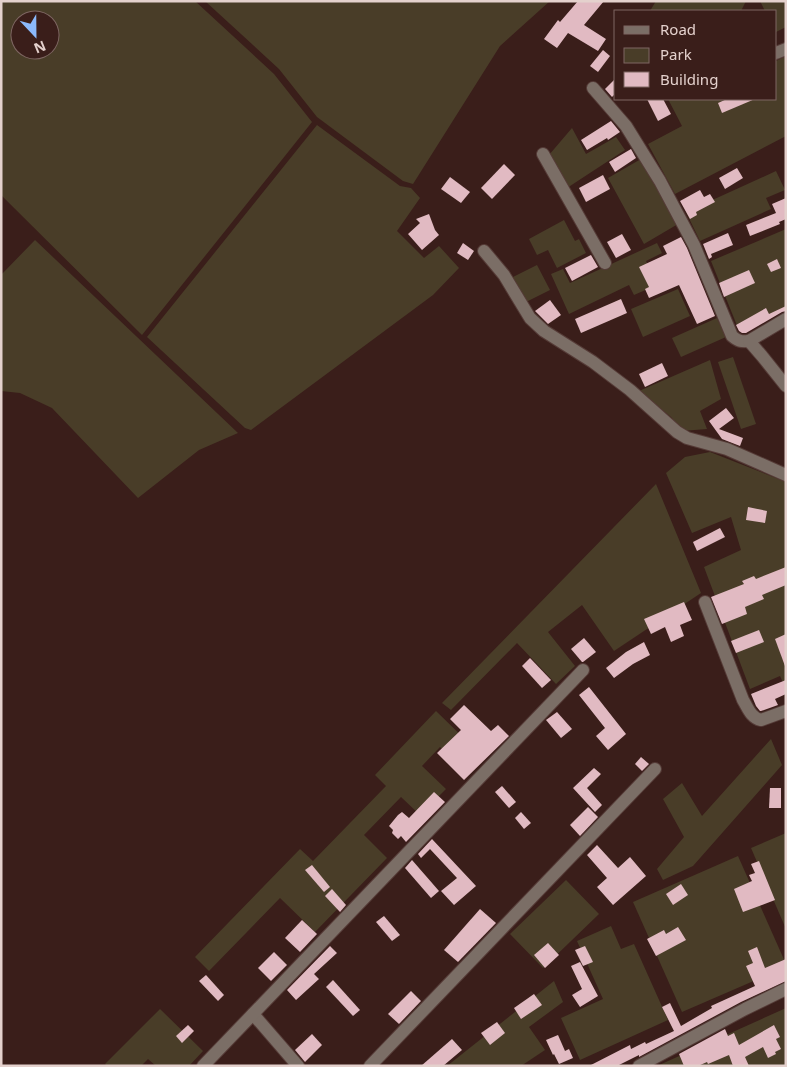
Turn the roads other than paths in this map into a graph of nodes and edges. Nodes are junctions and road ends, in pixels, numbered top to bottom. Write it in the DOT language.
graph roads {
  1 [pos="593,88"];
  2 [pos="543,154"];
  3 [pos="484,251"];
  4 [pos="605,262"];
  5 [pos="786,319"];
  6 [pos="748,341"];
  7 [pos="786,386"];
  8 [pos="786,475"];
  9 [pos="705,602"];
  10 [pos="583,670"];
  11 [pos="786,710"];
  12 [pos="655,769"];
  13 [pos="786,989"];
  14 [pos="253,1014"];
  15 [pos="641,1065"];
  16 [pos="203,1066"];
  17 [pos="298,1066"];
  18 [pos="370,1066"];
  1 -- 6 [label="lane"];
  2 -- 4 [label="lane"];
  3 -- 8 [label="lane"];
  5 -- 6 [label="lane"];
  6 -- 7 [label="lane"];
  9 -- 11 [label="lane"];
  10 -- 14 [label="lane"];
  12 -- 18 [label="lane"];
  13 -- 15 [label="lane"];
  14 -- 16 [label="lane"];
  14 -- 17 [label="lane"];
}
